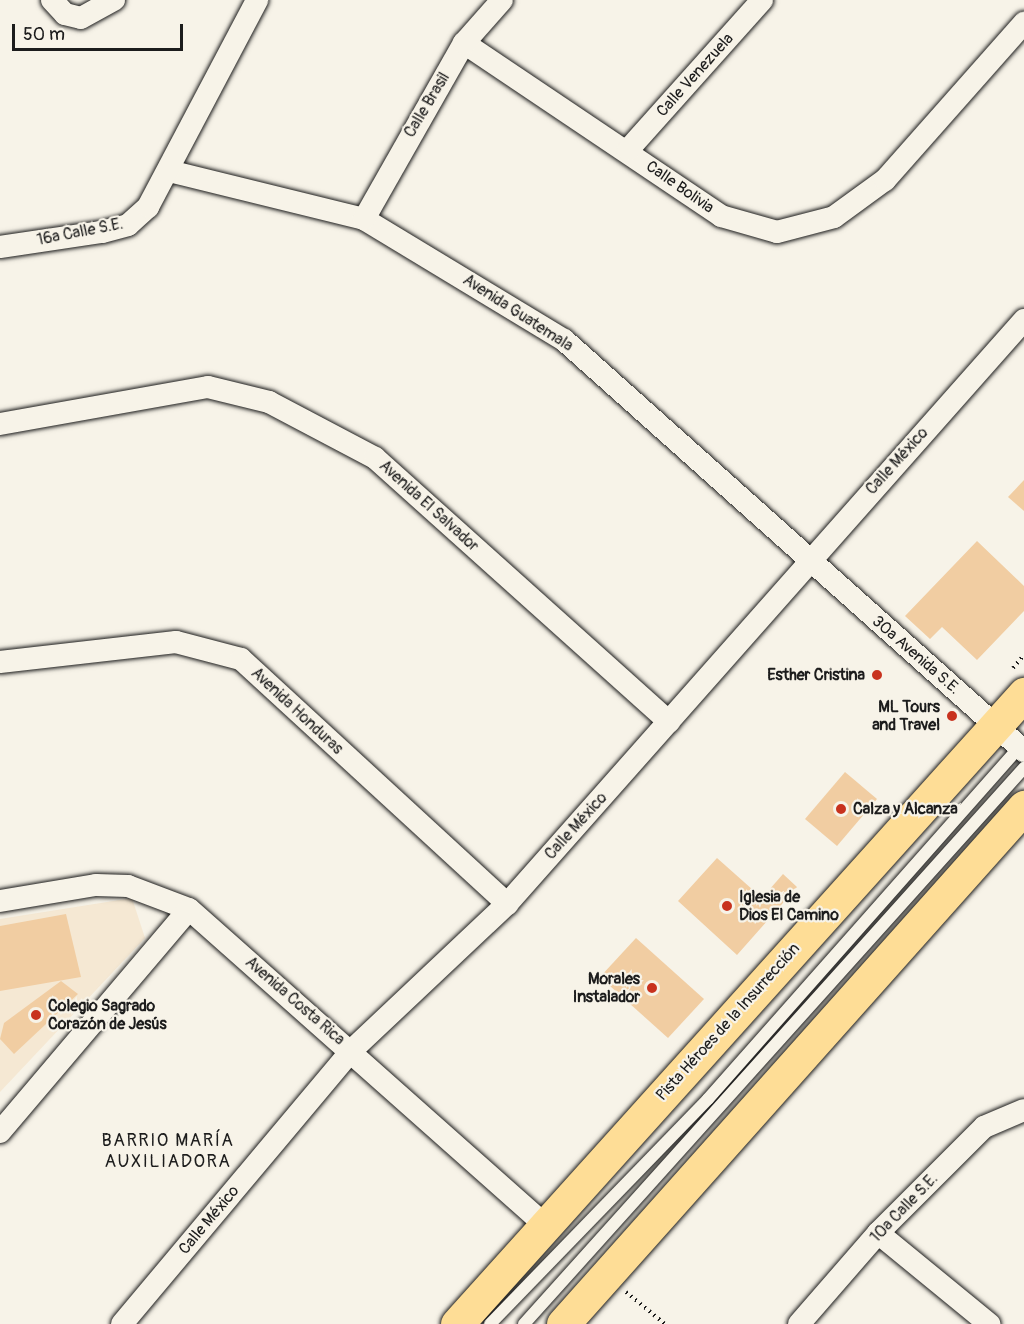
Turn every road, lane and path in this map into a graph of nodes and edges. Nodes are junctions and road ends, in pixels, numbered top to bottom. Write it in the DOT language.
graph roads {
  1 [pos="52,0"];
  2 [pos="114,0"];
  3 [pos="257,0"];
  4 [pos="502,0"];
  5 [pos="762,0"];
  6 [pos="1024,23"];
  7 [pos="464,43"];
  8 [pos="628,150"];
  9 [pos="169,171"];
  10 [pos="364,219"];
  11 [pos="0,246"];
  12 [pos="1024,320"];
  13 [pos="0,424"];
  14 [pos="807,561"];
  15 [pos="0,662"];
  16 [pos="1024,694"];
  17 [pos="669,722"];
  18 [pos="995,725"];
  19 [pos="1023,751"];
  20 [pos="1024,807"];
  21 [pos="0,901"];
  22 [pos="507,904"];
  23 [pos="189,909"];
  24 [pos="352,1050"];
  25 [pos="1024,1110"];
  26 [pos="0,1132"];
  27 [pos="545,1225"];
  28 [pos="878,1233"];
  29 [pos="626,1291"];
  30 [pos="122,1324"];
  31 [pos="457,1324"];
  32 [pos="490,1324"];
  33 [pos="524,1324"];
  34 [pos="563,1324"];
  35 [pos="665,1324"];
  36 [pos="799,1324"];
  37 [pos="989,1324"];
  1 -- 2 [label="street"];
  3 -- 9 [label="street, 16a Calle S.E."];
  4 -- 7 [label="street, Calle Brasil"];
  5 -- 8 [label="street, Calle Venezuela"];
  6 -- 8 [label="street, Calle Bolivia"];
  7 -- 8 [label="street, Calle Bolivia"];
  7 -- 10 [label="street, Calle Brasil"];
  9 -- 10 [label="street, Avenida Guatemala"];
  9 -- 11 [label="street, 16a Calle S.E."];
  10 -- 14 [label="street, Avenida Guatemala"];
  12 -- 14 [label="street, Calle México"];
  13 -- 17 [label="street, Avenida El Salvador"];
  14 -- 17 [label="street, Calle México"];
  14 -- 18 [label="street, 30a Avenida S.E."];
  15 -- 22 [label="street, Avenida Honduras"];
  16 -- 18 [label="main road, Pista Héroes de la Insurrección"];
  17 -- 22 [label="street, Calle México"];
  18 -- 19 [label="street, 30a Avenida S.E."];
  18 -- 27 [label="main road, Pista Héroes de la Insurrección"];
  19 -- 32 [label="lane"];
  19 -- 33 [label="lane"];
  20 -- 34 [label="main road"];
  21 -- 23 [label="street, Avenida Costa Rica"];
  22 -- 24 [label="street, Calle México"];
  23 -- 24 [label="street, Avenida Costa Rica"];
  23 -- 26 [label="street"];
  24 -- 27 [label="street, Avenida Costa Rica"];
  24 -- 30 [label="street, Calle México"];
  25 -- 28 [label="street, 10a Calle S.E."];
  27 -- 31 [label="main road, Pista Héroes de la Insurrección"];
  28 -- 36 [label="street, 10a Calle S.E."];
  28 -- 37 [label="street"];
  29 -- 35 [label="path"];
}
